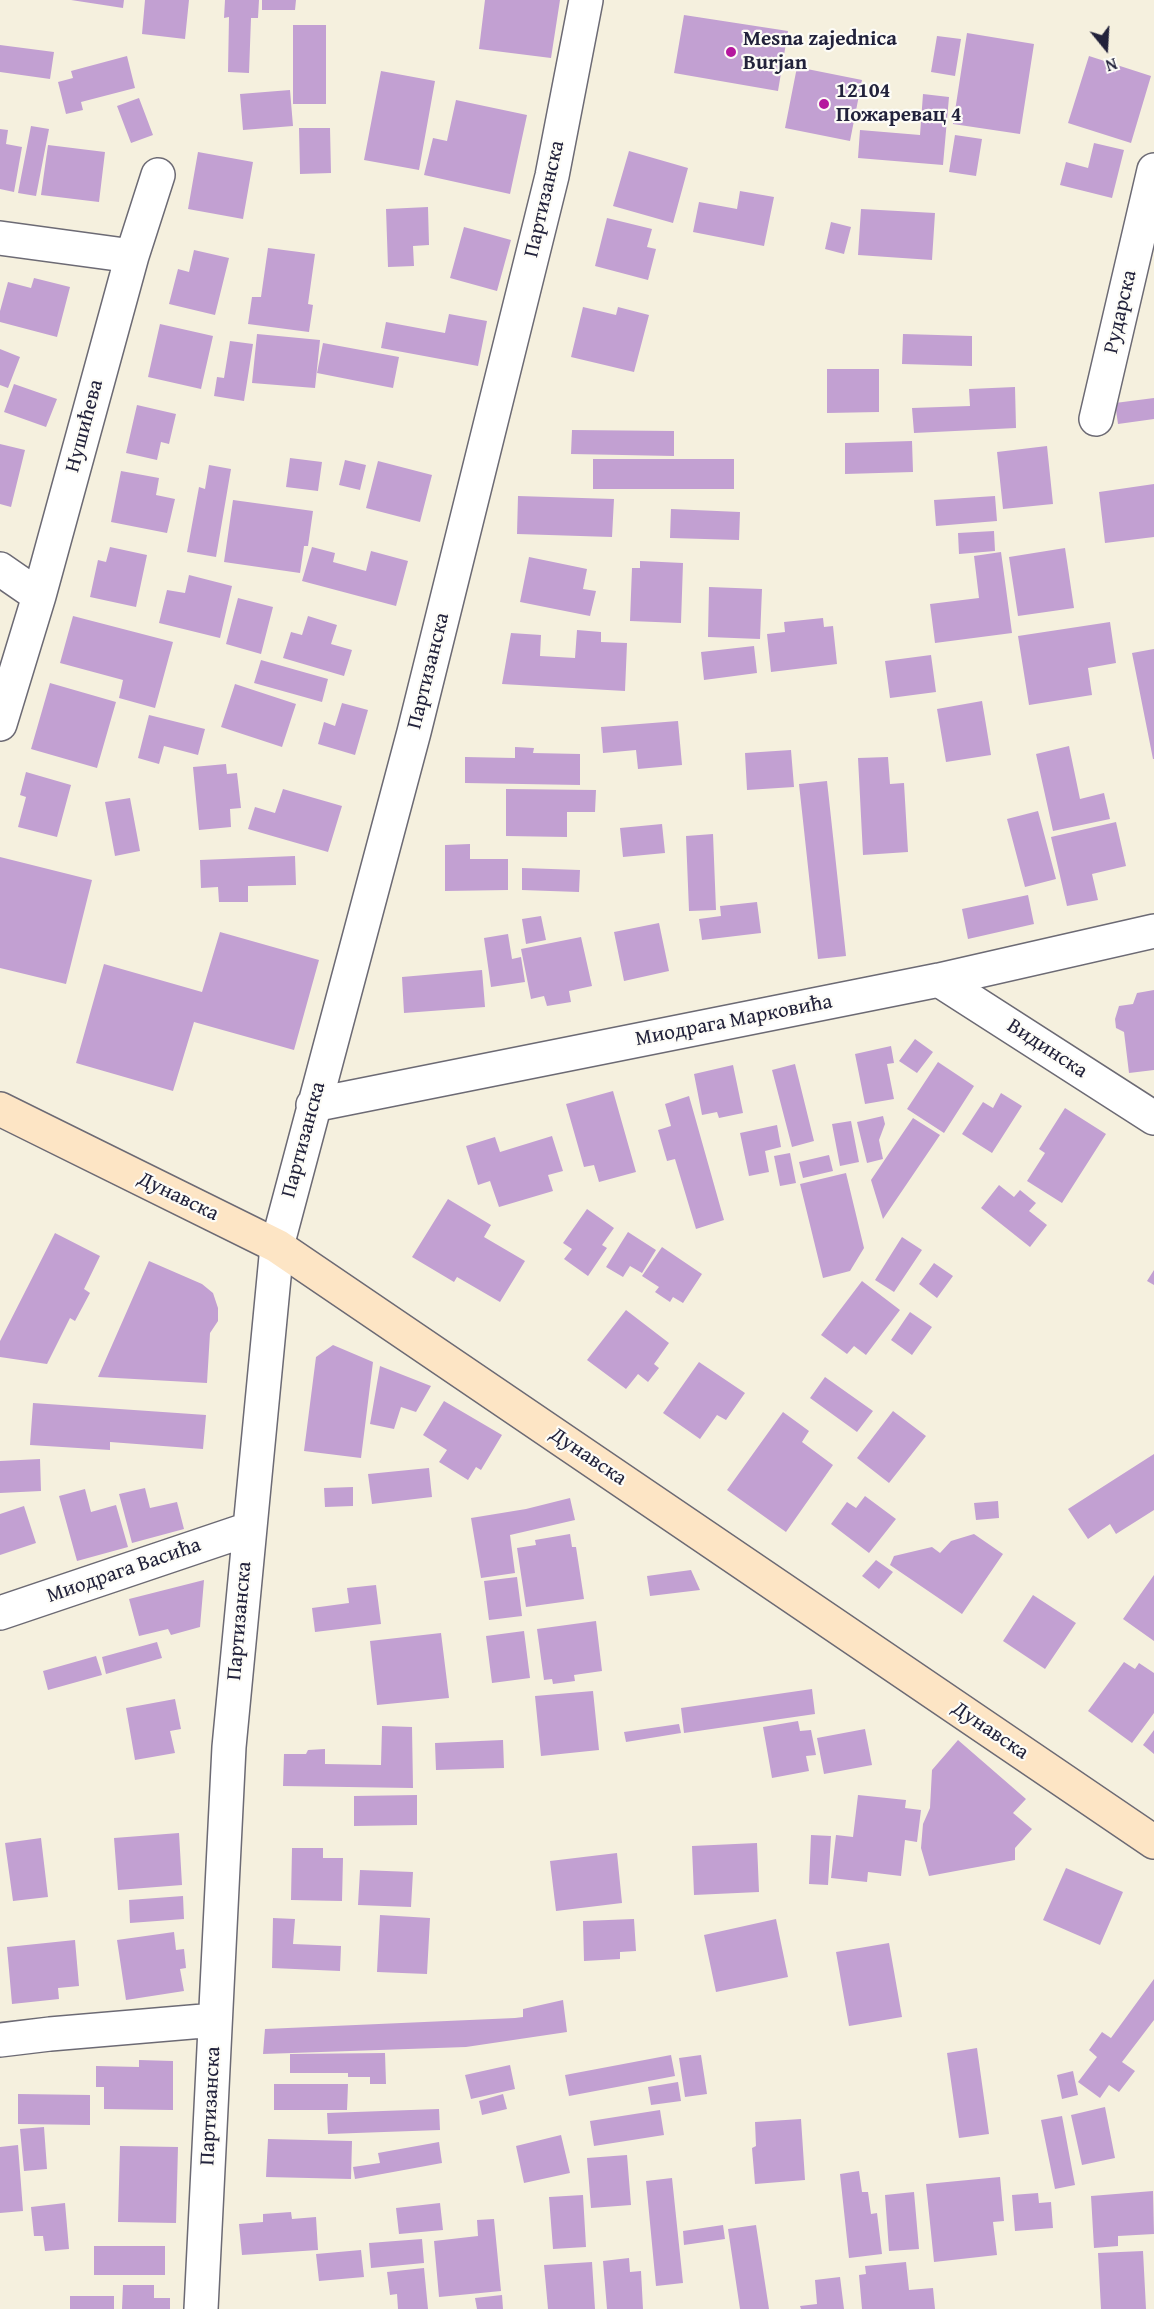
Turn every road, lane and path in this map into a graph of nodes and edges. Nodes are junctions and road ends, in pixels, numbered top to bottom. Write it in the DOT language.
graph roads {
  1 [pos="586,0"];
  2 [pos="1154,170"];
  3 [pos="158,175"];
  4 [pos="0,238"];
  5 [pos="132,256"];
  6 [pos="1096,419"];
  7 [pos="0,569"];
  8 [pos="39,596"];
  9 [pos="0,724"];
  10 [pos="1154,931"];
  11 [pos="939,980"];
  12 [pos="313,1105"];
  13 [pos="0,1109"];
  14 [pos="1154,1118"];
  15 [pos="277,1246"];
  16 [pos="249,1529"];
  17 [pos="0,1613"];
  18 [pos="1154,1842"];
  19 [pos="215,2020"];
  20 [pos="0,2040"];
  21 [pos="201,2309"];
  1 -- 12 [label="street, Партизанска"];
  2 -- 6 [label="street, Рударска"];
  3 -- 5 [label="street, Нушићева"];
  4 -- 5 [label="street"];
  5 -- 8 [label="street, Нушићева"];
  7 -- 8 [label="street"];
  8 -- 9 [label="street, Нушићева"];
  10 -- 11 [label="street, Миодрага Марковића"];
  11 -- 12 [label="street, Миодрага Марковића"];
  11 -- 14 [label="street, Видинска"];
  12 -- 15 [label="street, Партизанска"];
  13 -- 15 [label="street, Дунавска"];
  15 -- 16 [label="street, Партизанска"];
  15 -- 18 [label="street, Дунавска"];
  16 -- 17 [label="street, Миодрага Васића"];
  16 -- 19 [label="street, Партизанска"];
  19 -- 20 [label="street"];
  19 -- 21 [label="street, Партизанска"];
}
